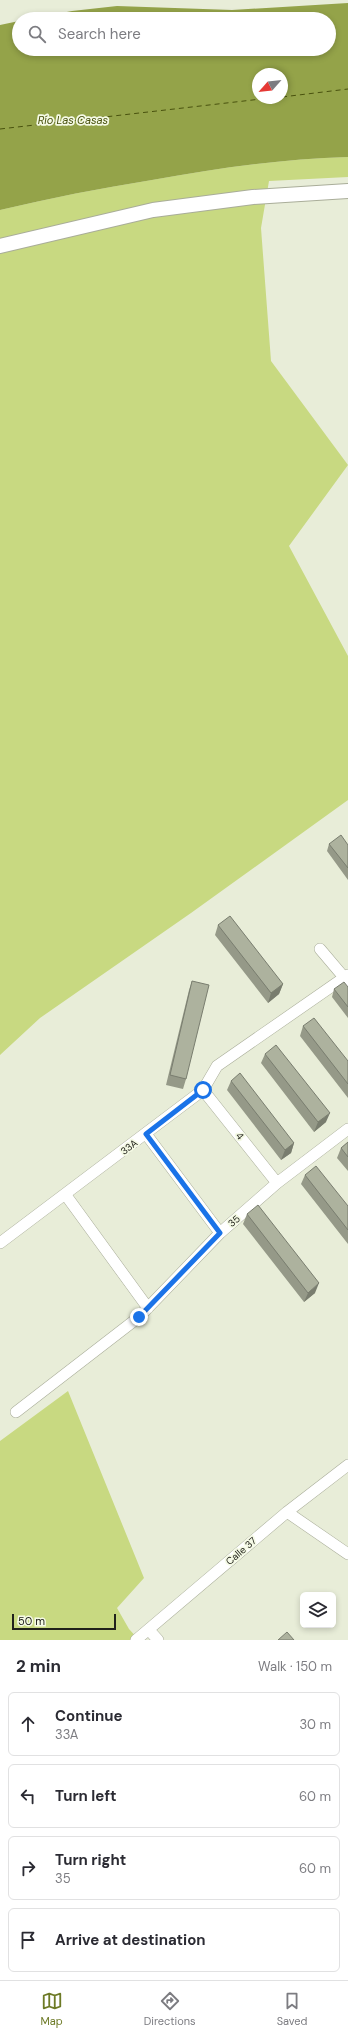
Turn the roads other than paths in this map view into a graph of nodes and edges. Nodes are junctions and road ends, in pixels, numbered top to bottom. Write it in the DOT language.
graph roads {
  1 [pos="348,191"];
  2 [pos="0,246"];
  3 [pos="320,949"];
  4 [pos="347,978"];
  5 [pos="203,1090"];
  6 [pos="348,1129"];
  7 [pos="146,1134"];
  8 [pos="277,1183"];
  9 [pos="65,1194"];
  10 [pos="220,1233"];
  11 [pos="0,1243"];
  12 [pos="148,1308"];
  13 [pos="16,1412"];
  14 [pos="348,1464"];
  15 [pos="287,1512"];
  16 [pos="348,1554"];
  17 [pos="148,1630"];
  18 [pos="136,1640"];
  19 [pos="158,1640"];
  1 -- 2 [label="street"];
  3 -- 4 [label="street"];
  4 -- 5 [label="street, 33A"];
  5 -- 7 [label="street, 33A"];
  5 -- 8 [label="street, 4"];
  6 -- 8 [label="street, 35"];
  7 -- 9 [label="street, 33A"];
  7 -- 10 [label="street"];
  8 -- 10 [label="street, 35"];
  9 -- 11 [label="street, 33A"];
  9 -- 12 [label="street"];
  10 -- 12 [label="street, 35"];
  12 -- 13 [label="street, 35"];
  14 -- 15 [label="street, Calle 37"];
  15 -- 16 [label="street"];
  15 -- 17 [label="street, Calle 37"];
  17 -- 18 [label="street, Calle 37"];
  17 -- 19 [label="street"];
}
